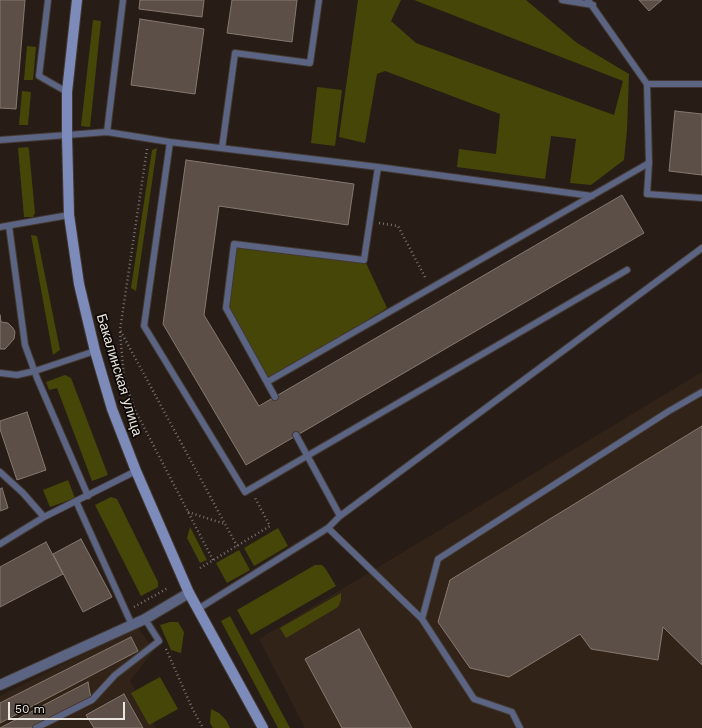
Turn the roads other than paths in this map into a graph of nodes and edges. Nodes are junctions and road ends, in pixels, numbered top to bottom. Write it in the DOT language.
graph roads {
  1 [pos="48,0"];
  2 [pos="78,0"];
  3 [pos="123,0"];
  4 [pos="319,0"];
  5 [pos="562,0"];
  6 [pos="591,3"];
  7 [pos="647,84"];
  8 [pos="702,84"];
  9 [pos="67,92"];
  10 [pos="107,132"];
  11 [pos="67,136"];
  12 [pos="0,140"];
  13 [pos="170,142"];
  14 [pos="222,148"];
  15 [pos="649,163"];
  16 [pos="378,167"];
  17 [pos="592,196"];
  18 [pos="702,198"];
  19 [pos="69,216"];
  20 [pos="9,226"];
  21 [pos="0,228"];
  22 [pos="702,248"];
  23 [pos="627,270"];
  24 [pos="95,352"];
  25 [pos="35,371"];
  26 [pos="0,373"];
  27 [pos="267,382"];
  28 [pos="702,392"];
  29 [pos="275,397"];
  30 [pos="296,435"];
  31 [pos="306,455"];
  32 [pos="136,470"];
  33 [pos="0,472"];
  34 [pos="88,496"];
  35 [pos="76,501"];
  36 [pos="340,516"];
  37 [pos="44,518"];
  38 [pos="328,528"];
  39 [pos="0,544"];
  40 [pos="189,593"];
  41 [pos="198,609"];
  42 [pos="149,616"];
  43 [pos="422,619"];
  44 [pos="132,625"];
  45 [pos="0,686"];
  46 [pos="36,728"];
  47 [pos="263,728"];
  48 [pos="520,728"];
  1 -- 9 [label="lane"];
  2 -- 9 [label="main road, Бакалинская улица"];
  3 -- 10 [label="lane"];
  4 -- 14 [label="lane"];
  5 -- 6 [label="lane"];
  6 -- 7 [label="lane"];
  7 -- 8 [label="lane"];
  7 -- 15 [label="lane"];
  9 -- 11 [label="main road, Бакалинская улица"];
  10 -- 11 [label="lane"];
  10 -- 13 [label="lane"];
  11 -- 12 [label="lane"];
  11 -- 19 [label="main road, Бакалинская улица"];
  13 -- 14 [label="lane"];
  13 -- 31 [label="lane"];
  14 -- 16 [label="lane"];
  15 -- 17 [label="lane"];
  15 -- 18 [label="lane"];
  16 -- 17 [label="lane"];
  16 -- 27 [label="lane"];
  17 -- 27 [label="lane"];
  19 -- 20 [label="lane"];
  19 -- 24 [label="main road, Бакалинская улица"];
  20 -- 21 [label="lane"];
  20 -- 25 [label="lane"];
  22 -- 36 [label="lane"];
  23 -- 31 [label="lane"];
  24 -- 25 [label="lane"];
  24 -- 32 [label="main road, Бакалинская улица"];
  25 -- 26 [label="lane"];
  25 -- 34 [label="lane"];
  27 -- 29 [label="lane"];
  28 -- 43 [label="lane"];
  30 -- 31 [label="lane"];
  31 -- 36 [label="lane"];
  32 -- 34 [label="lane"];
  32 -- 40 [label="main road, Бакалинская улица"];
  33 -- 37 [label="lane"];
  34 -- 35 [label="lane"];
  35 -- 37 [label="lane"];
  35 -- 44 [label="lane"];
  36 -- 38 [label="lane"];
  37 -- 39 [label="lane"];
  38 -- 41 [label="lane"];
  38 -- 43 [label="lane"];
  40 -- 41 [label="main road, Бакалинская улица"];
  40 -- 42 [label="street"];
  41 -- 47 [label="main road, Бакалинская улица"];
  42 -- 44 [label="street"];
  42 -- 46 [label="lane"];
  43 -- 48 [label="lane"];
  44 -- 45 [label="street"];
}
